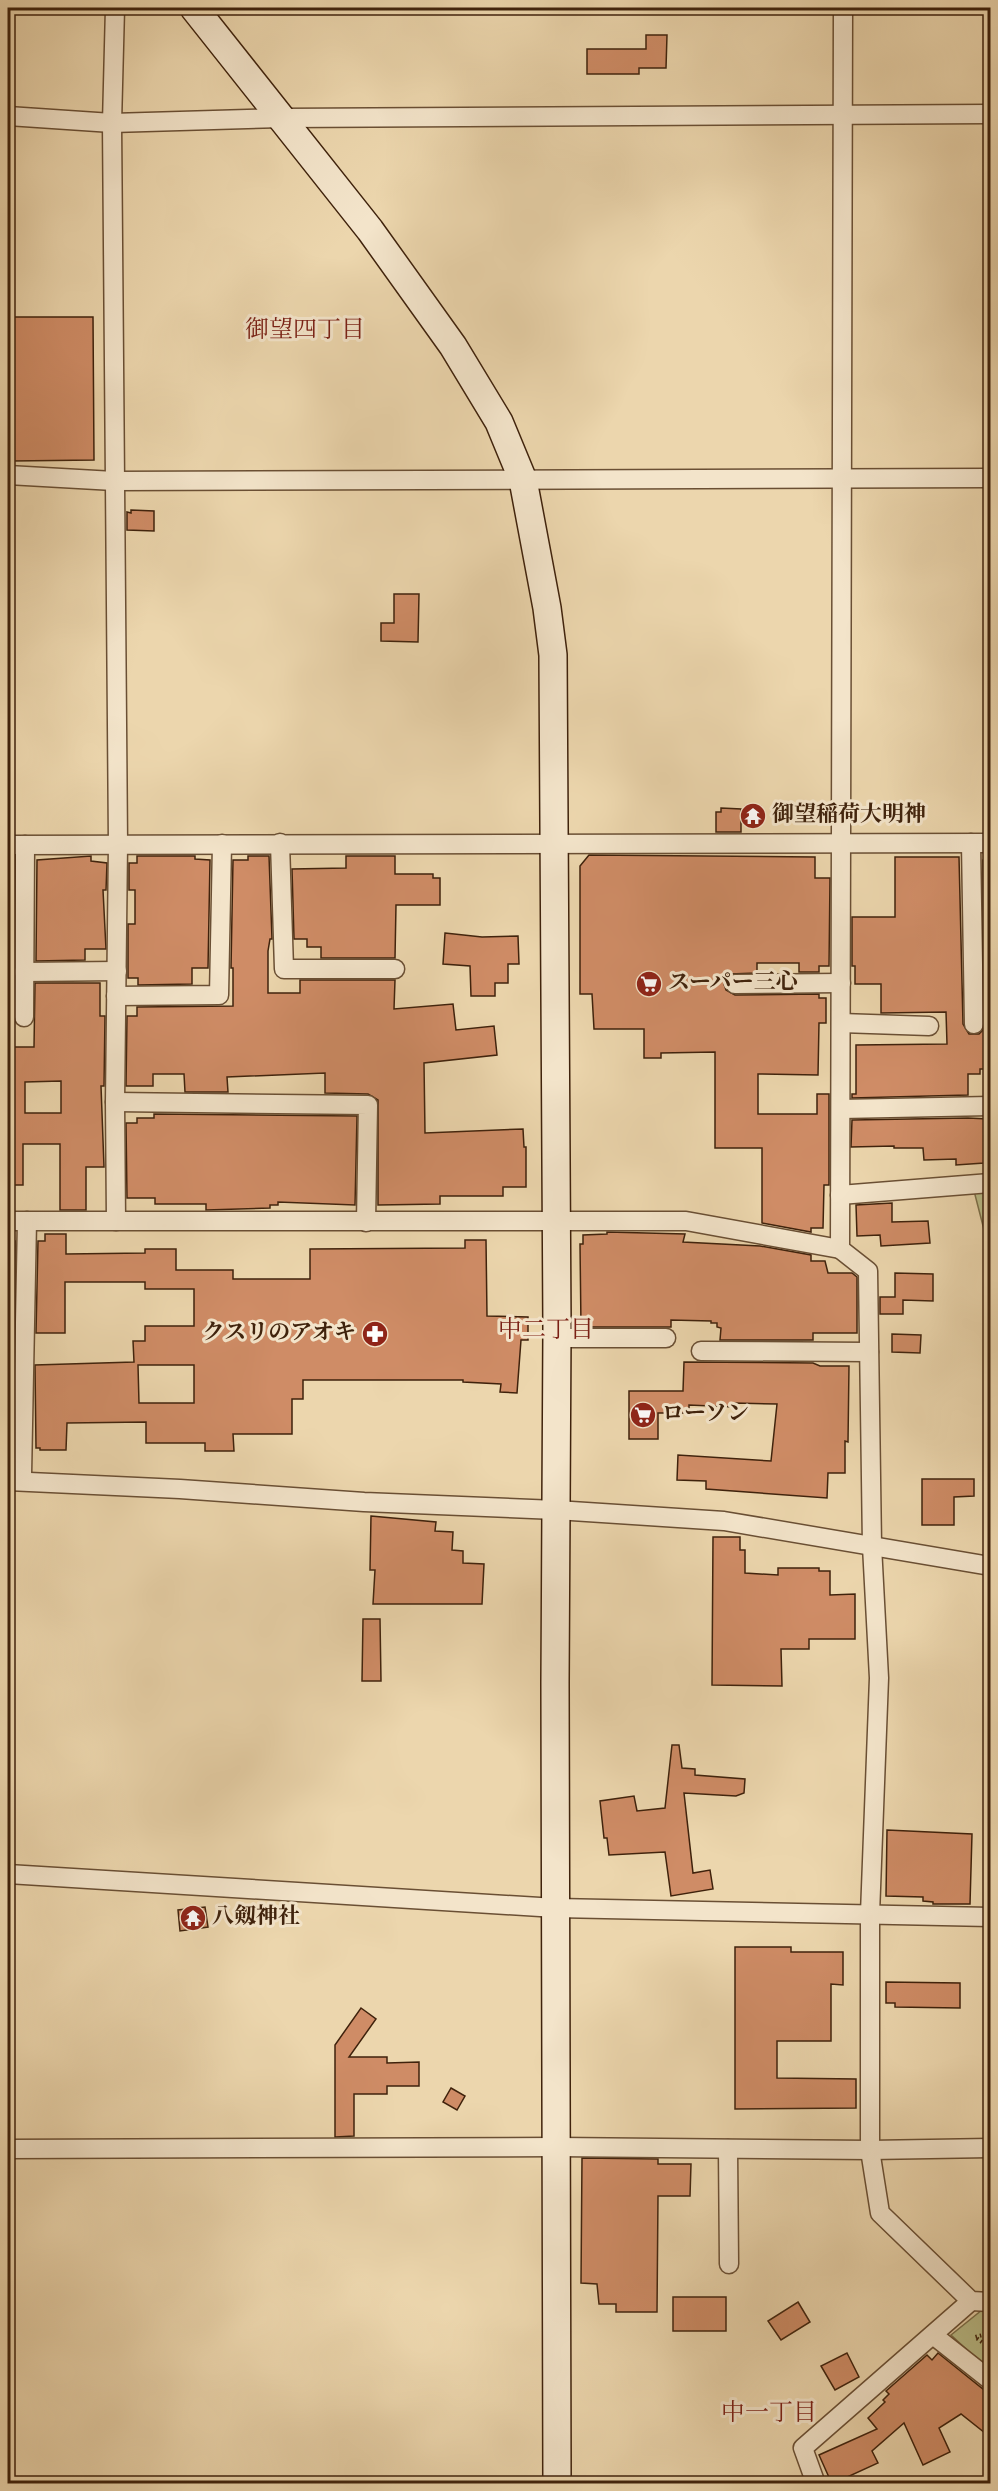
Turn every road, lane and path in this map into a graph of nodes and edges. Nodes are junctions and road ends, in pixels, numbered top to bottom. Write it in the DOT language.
graph roads {
  1 [pos="115,8"];
  2 [pos="194,8"];
  3 [pos="843,8"];
  4 [pos="843,114"];
  5 [pos="990,114"];
  6 [pos="8,116"];
  7 [pos="282,118"];
  8 [pos="112,123"];
  9 [pos="8,475"];
  10 [pos="843,478"];
  11 [pos="990,478"];
  12 [pos="523,480"];
  13 [pos="114,481"];
  14 [pos="552,842"];
  15 [pos="280,843"];
  16 [pos="971,843"];
  17 [pos="990,843"];
  18 [pos="118,844"];
  19 [pos="222,844"];
  20 [pos="842,844"];
  21 [pos="16,845"];
  22 [pos="395,969"];
  23 [pos="982,969"];
  24 [pos="117,971"];
  25 [pos="24,972"];
  26 [pos="841,983"];
  27 [pos="735,984"];
  28 [pos="116,996"];
  29 [pos="24,1017"];
  30 [pos="841,1023"];
  31 [pos="974,1024"];
  32 [pos="929,1026"];
  33 [pos="115,1102"];
  34 [pos="990,1106"];
  35 [pos="841,1109"];
  36 [pos="990,1183"];
  37 [pos="840,1195"];
  38 [pos="8,1221"];
  39 [pos="27,1221"];
  40 [pos="116,1221"];
  41 [pos="366,1222"];
  42 [pos="556,1222"];
  43 [pos="840,1249"];
  44 [pos="557,1338"];
  45 [pos="666,1338"];
  46 [pos="701,1351"];
  47 [pos="869,1352"];
  48 [pos="15,1478"];
  49 [pos="556,1510"];
  50 [pos="872,1546"];
  51 [pos="990,1566"];
  52 [pos="8,1874"];
  53 [pos="556,1908"];
  54 [pos="870,1914"];
  55 [pos="990,1917"];
  56 [pos="557,2147"];
  57 [pos="990,2148"];
  58 [pos="728,2149"];
  59 [pos="8,2150"];
  60 [pos="870,2150"];
  61 [pos="729,2264"];
  62 [pos="970,2301"];
  63 [pos="990,2302"];
  64 [pos="990,2333"];
  65 [pos="933,2335"];
  66 [pos="990,2348"];
  67 [pos="990,2380"];
  68 [pos="557,2484"];
  69 [pos="816,2484"];
  1 -- 8 [label="street"];
  2 -- 7 [label="street"];
  3 -- 4 [label="street"];
  4 -- 5 [label="street"];
  4 -- 7 [label="street"];
  4 -- 10 [label="street"];
  6 -- 8 [label="street"];
  7 -- 8 [label="street"];
  7 -- 12 [label="street"];
  8 -- 13 [label="street"];
  9 -- 13 [label="street"];
  10 -- 11 [label="street"];
  10 -- 12 [label="street"];
  10 -- 20 [label="street"];
  12 -- 13 [label="street"];
  12 -- 14 [label="street"];
  13 -- 18 [label="street"];
  14 -- 15 [label="street"];
  14 -- 20 [label="street"];
  14 -- 42 [label="street"];
  15 -- 19 [label="street"];
  15 -- 22 [label="street"];
  16 -- 17 [label="street"];
  16 -- 20 [label="street"];
  16 -- 23 [label="street"];
  18 -- 19 [label="street"];
  18 -- 21 [label="street"];
  18 -- 24 [label="street"];
  19 -- 28 [label="street"];
  20 -- 26 [label="street"];
  21 -- 25 [label="street"];
  23 -- 31 [label="street"];
  24 -- 25 [label="street"];
  24 -- 28 [label="street"];
  25 -- 29 [label="street"];
  26 -- 27 [label="street"];
  26 -- 30 [label="street"];
  28 -- 33 [label="street"];
  30 -- 32 [label="street"];
  30 -- 35 [label="street"];
  33 -- 40 [label="street"];
  33 -- 41 [label="street"];
  34 -- 35 [label="street"];
  35 -- 37 [label="street"];
  36 -- 37 [label="street"];
  37 -- 43 [label="street"];
  38 -- 39 [label="street"];
  39 -- 40 [label="street"];
  39 -- 48 [label="street"];
  40 -- 41 [label="street"];
  41 -- 42 [label="street"];
  42 -- 43 [label="street"];
  42 -- 44 [label="street"];
  43 -- 47 [label="street"];
  44 -- 45 [label="street"];
  44 -- 49 [label="street"];
  46 -- 47 [label="street"];
  47 -- 50 [label="street"];
  48 -- 49 [label="street"];
  49 -- 50 [label="street"];
  49 -- 53 [label="street"];
  50 -- 51 [label="street"];
  50 -- 54 [label="street"];
  52 -- 53 [label="street"];
  53 -- 54 [label="street"];
  53 -- 56 [label="street"];
  54 -- 55 [label="street"];
  54 -- 60 [label="street"];
  56 -- 58 [label="street"];
  56 -- 59 [label="street"];
  56 -- 68 [label="street"];
  57 -- 60 [label="street"];
  58 -- 60 [label="street"];
  58 -- 61 [label="street"];
  60 -- 62 [label="street"];
  62 -- 63 [label="street"];
  62 -- 65 [label="street"];
  64 -- 66 [label="path"];
  65 -- 67 [label="street"];
  65 -- 69 [label="street"];
}
